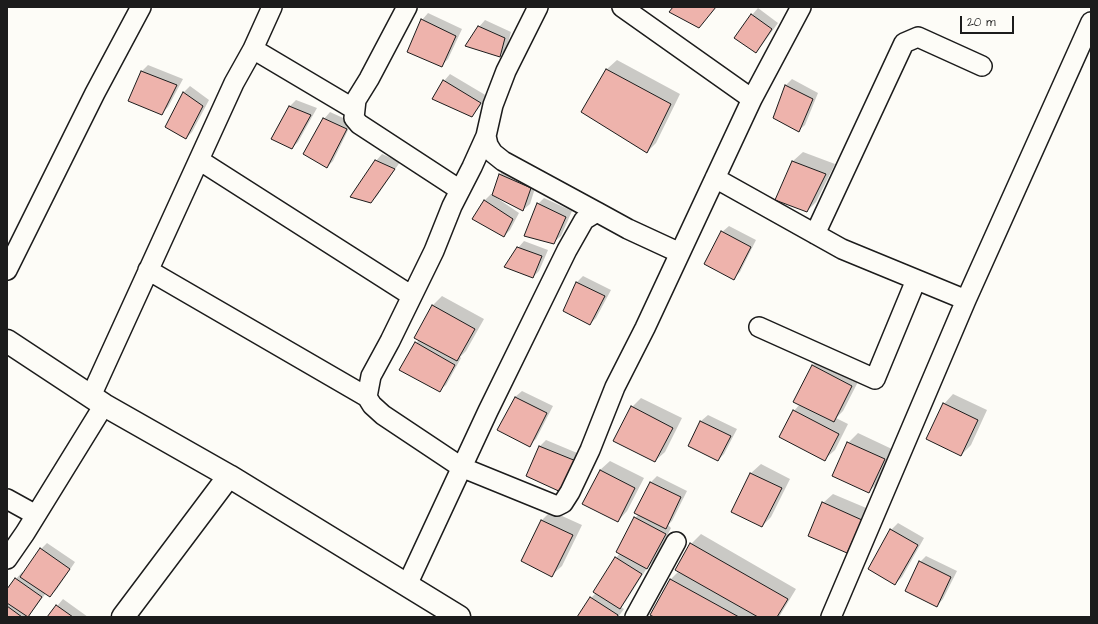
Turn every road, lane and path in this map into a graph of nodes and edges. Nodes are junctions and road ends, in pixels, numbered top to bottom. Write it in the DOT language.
graph roads {
  1 [pos="141,7"];
  2 [pos="272,7"];
  3 [pos="407,7"];
  4 [pos="538,7"];
  5 [pos="622,7"];
  6 [pos="801,7"];
  7 [pos="1091,22"];
  8 [pos="253,49"];
  9 [pos="982,66"];
  10 [pos="752,99"];
  11 [pos="354,109"];
  12 [pos="486,136"];
  13 [pos="199,160"];
  14 [pos="715,178"];
  15 [pos="460,190"];
  16 [pos="597,212"];
  17 [pos="815,234"];
  18 [pos="680,253"];
  19 [pos="7,270"];
  20 [pos="148,270"];
  21 [pos="916,280"];
  22 [pos="412,296"];
  23 [pos="966,300"];
  24 [pos="759,327"];
  25 [pos="7,341"];
  26 [pos="367,397"];
  27 [pos="97,401"];
  28 [pos="461,467"];
  29 [pos="230,476"];
  30 [pos="7,499"];
  31 [pos="36,515"];
  32 [pos="676,542"];
  33 [pos="7,559"];
  34 [pos="407,585"];
  35 [pos="128,615"];
  36 [pos="459,617"];
  37 [pos="635,617"];
  38 [pos="831,617"];
  1 -- 19 [label="street"];
  2 -- 8 [label="street"];
  3 -- 11 [label="street"];
  4 -- 12 [label="street"];
  5 -- 10 [label="street"];
  6 -- 10 [label="street"];
  7 -- 23 [label="street"];
  8 -- 11 [label="street"];
  8 -- 13 [label="street"];
  9 -- 17 [label="street"];
  10 -- 14 [label="street"];
  11 -- 15 [label="street"];
  12 -- 15 [label="street"];
  12 -- 16 [label="street"];
  13 -- 20 [label="street"];
  13 -- 22 [label="street"];
  14 -- 17 [label="street"];
  14 -- 18 [label="street"];
  15 -- 22 [label="street"];
  16 -- 18 [label="street"];
  16 -- 28 [label="street"];
  17 -- 21 [label="street"];
  18 -- 28 [label="street"];
  20 -- 26 [label="street"];
  20 -- 27 [label="street"];
  21 -- 23 [label="street"];
  21 -- 24 [label="street"];
  22 -- 26 [label="street"];
  23 -- 38 [label="street"];
  25 -- 27 [label="street"];
  26 -- 28 [label="street"];
  27 -- 29 [label="street"];
  27 -- 31 [label="street"];
  28 -- 34 [label="street"];
  29 -- 34 [label="street"];
  29 -- 35 [label="street"];
  30 -- 31 [label="street"];
  31 -- 33 [label="street"];
  32 -- 37 [label="street"];
  34 -- 36 [label="street"];
}
